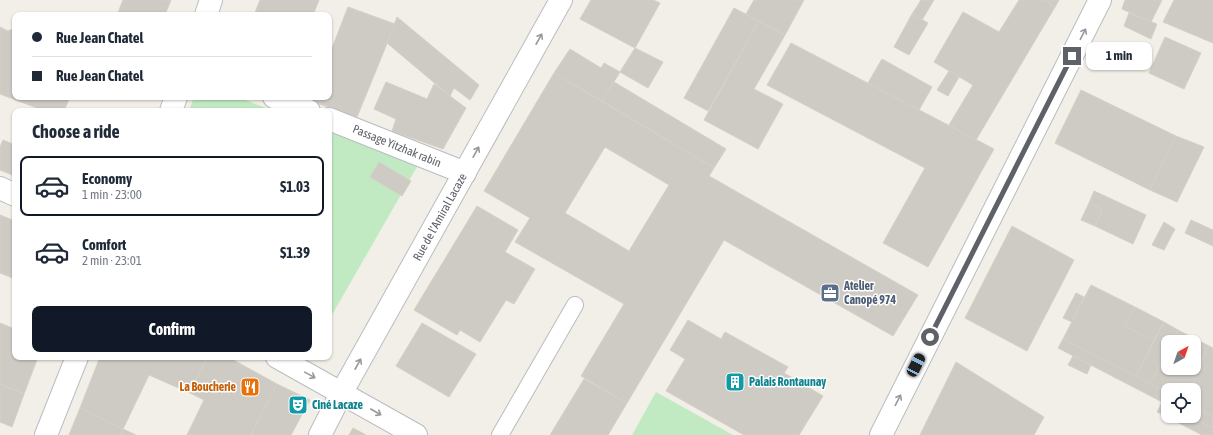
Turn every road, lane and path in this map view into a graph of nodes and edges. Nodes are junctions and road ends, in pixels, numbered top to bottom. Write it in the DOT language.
graph roads {
  1 [pos="211,0"];
  2 [pos="561,0"];
  3 [pos="1100,0"];
  4 [pos="207,12"];
  5 [pos="282,100"];
  6 [pos="302,108"];
  7 [pos="332,120"];
  8 [pos="465,173"];
  9 [pos="0,188"];
  10 [pos="12,194"];
  11 [pos="575,306"];
  12 [pos="76,360"];
  13 [pos="283,360"];
  14 [pos="342,392"];
  15 [pos="46,435"];
  16 [pos="320,435"];
  17 [pos="416,435"];
  18 [pos="500,435"];
  19 [pos="881,435"];
  1 -- 4 [label="street"];
  8 -- 2 [label="street, Rue de l'Amiral Lacaze, one-way"];
  19 -- 3 [label="street, one-way"];
  5 -- 6 [label="street"];
  7 -- 8 [label="street, Passage Yitzhak rabin"];
  14 -- 8 [label="street, Rue de l'Amiral Lacaze, one-way"];
  9 -- 10 [label="street"];
  11 -- 18 [label="lane"];
  12 -- 15 [label="street"];
  13 -- 14 [label="street, one-way"];
  14 -- 16 [label="street, Rue de l'Amiral Lacaze"];
  14 -- 17 [label="street, one-way"];
}
